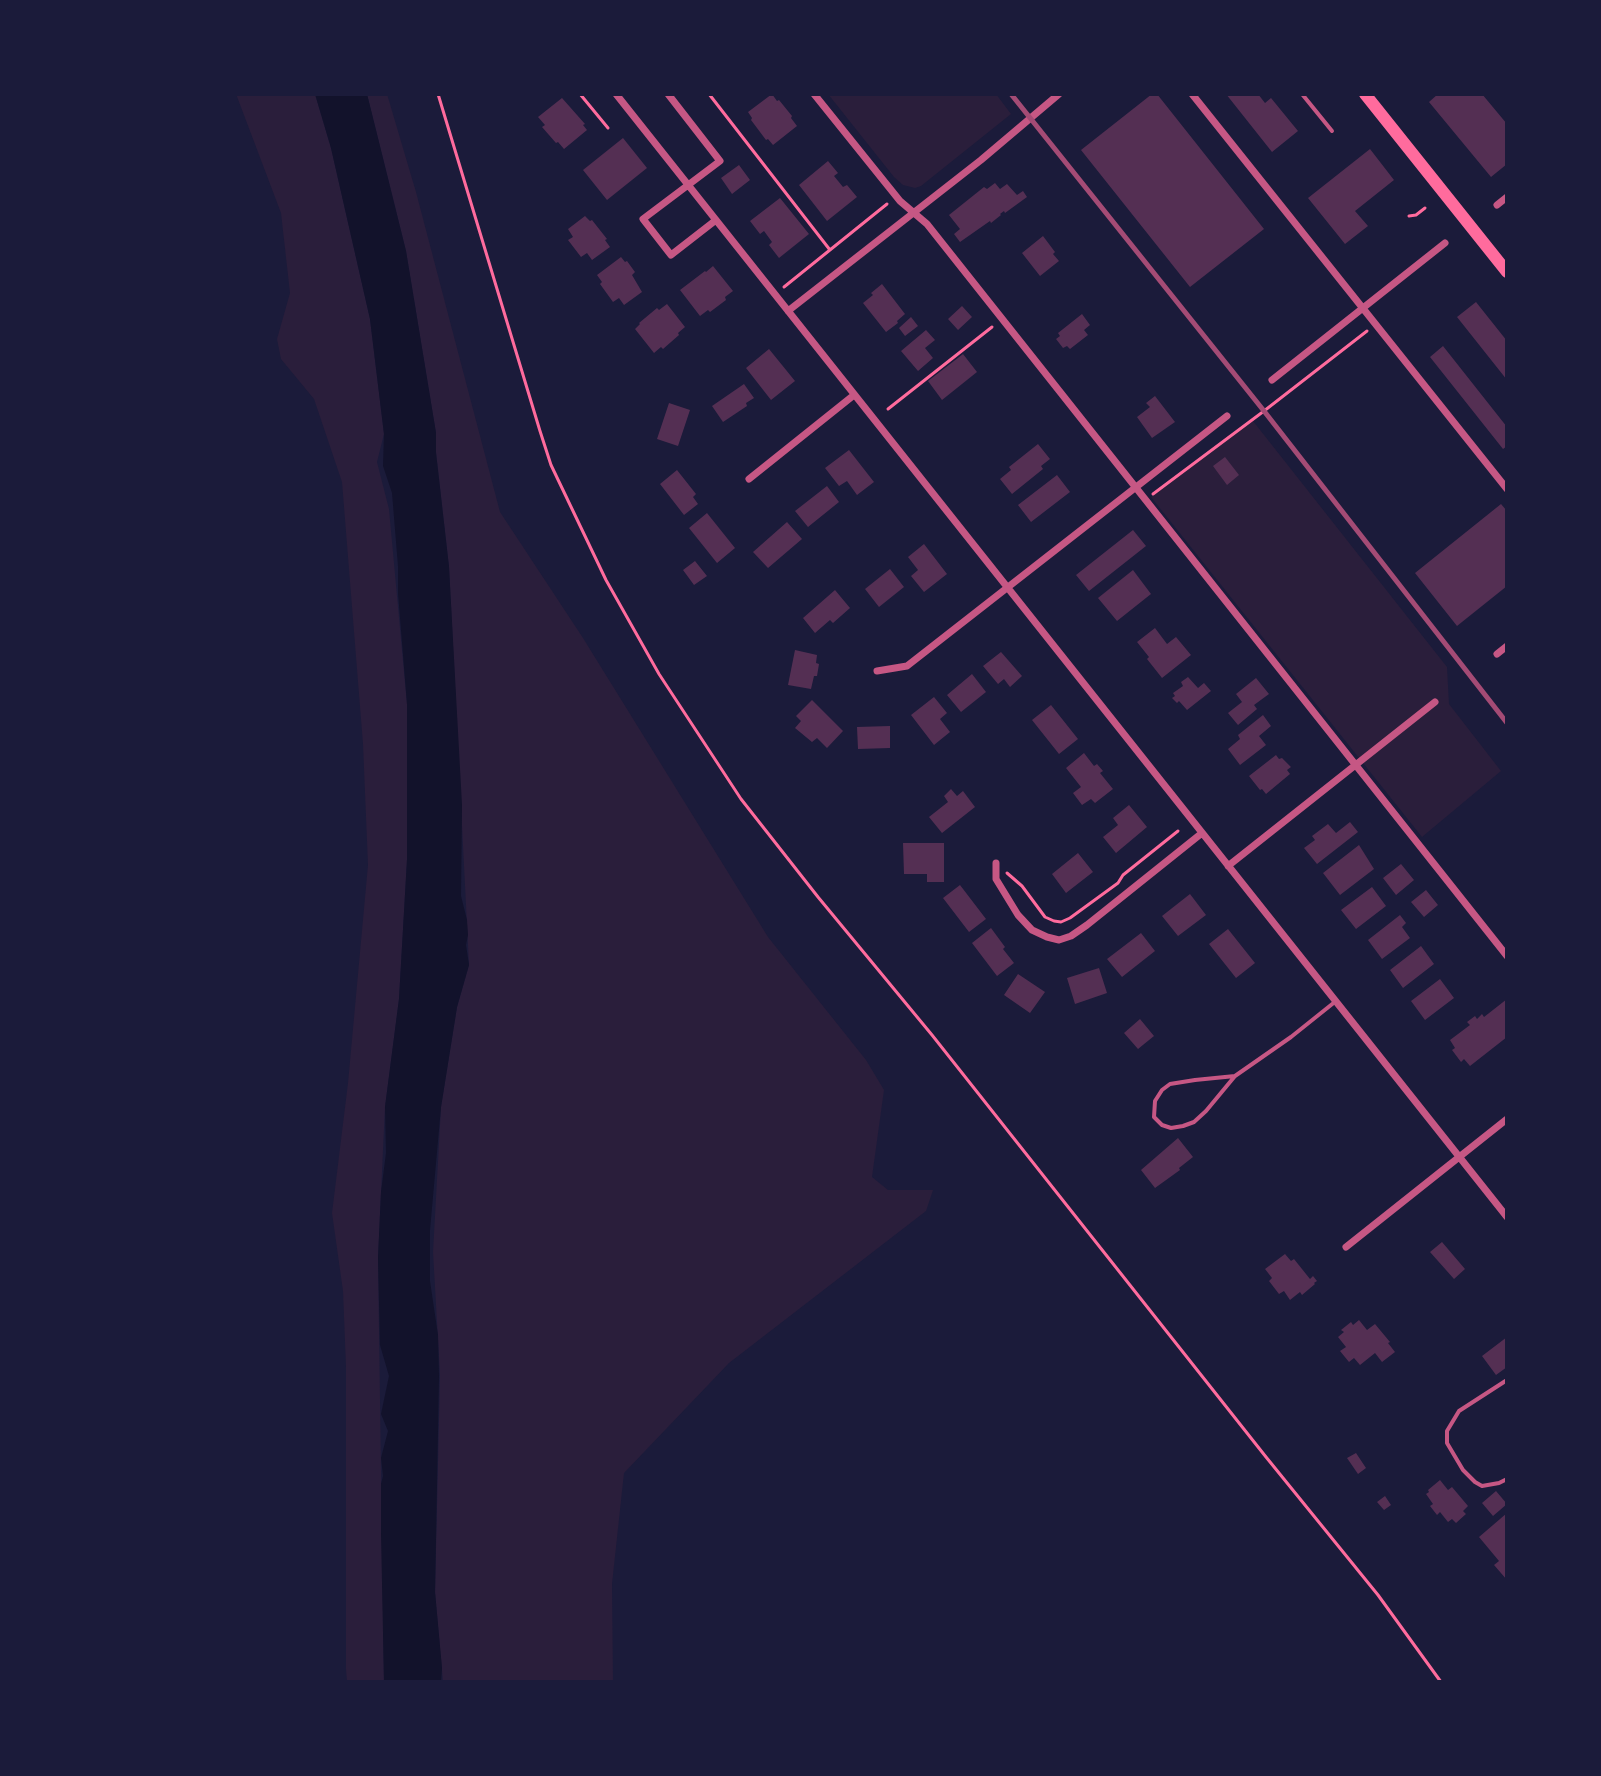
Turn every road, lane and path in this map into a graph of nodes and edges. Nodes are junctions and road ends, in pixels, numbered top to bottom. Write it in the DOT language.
graph roads {
  1 [pos="438,94"];
  2 [pos="580,94"];
  3 [pos="616,94"];
  4 [pos="668,94"];
  5 [pos="709,94"];
  6 [pos="814,94"];
  7 [pos="1059,94"];
  8 [pos="1192,94"];
  9 [pos="1302,94"];
  10 [pos="1365,94"];
  11 [pos="608,128"];
  12 [pos="1332,131"];
  13 [pos="688,185"];
  14 [pos="896,197"];
  15 [pos="1507,197"];
  16 [pos="1497,205"];
  17 [pos="1425,208"];
  18 [pos="913,212"];
  19 [pos="1409,216"];
  20 [pos="716,220"];
  21 [pos="1445,243"];
  22 [pos="830,250"];
  23 [pos="1507,272"];
  24 [pos="775,295"];
  25 [pos="1363,308"];
  26 [pos="788,311"];
  27 [pos="1003,319"];
  28 [pos="1272,380"];
  29 [pos="854,395"];
  30 [pos="888,409"];
  31 [pos="1227,416"];
  32 [pos="749,479"];
  33 [pos="1136,486"];
  34 [pos="1507,489"];
  35 [pos="1146,499"];
  36 [pos="1007,587"];
  37 [pos="1507,646"];
  38 [pos="1497,654"];
  39 [pos="877,671"];
  40 [pos="1435,702"];
  41 [pos="1356,765"];
  42 [pos="1178,831"];
  43 [pos="1202,833"];
  44 [pos="996,863"];
  45 [pos="1228,866"];
  46 [pos="1507,956"];
  47 [pos="1336,1001"];
  48 [pos="1235,1076"];
  49 [pos="1507,1119"];
  50 [pos="1459,1156"];
  51 [pos="1507,1217"];
  52 [pos="1346,1247"];
  53 [pos="1507,1380"];
  54 [pos="1507,1479"];
  55 [pos="1441,1682"];
  1 -- 55 [label="path"];
  2 -- 11 [label="path"];
  3 -- 13 [label="street"];
  4 -- 13 [label="street"];
  5 -- 22 [label="path"];
  6 -- 14 [label="street"];
  7 -- 18 [label="street"];
  8 -- 25 [label="street"];
  9 -- 12 [label="lane"];
  10 -- 23 [label="highway"];
  13 -- 20 [label="street"];
  13 -- 20 [label="street"];
  14 -- 18 [label="street"];
  14 -- 22 [label="path"];
  15 -- 16 [label="street"];
  17 -- 19 [label="path"];
  18 -- 26 [label="street"];
  18 -- 27 [label="street"];
  20 -- 24 [label="street"];
  21 -- 25 [label="street"];
  22 -- 24 [label="path"];
  24 -- 26 [label="street"];
  25 -- 28 [label="street"];
  25 -- 34 [label="street"];
  25 -- 35 [label="path"];
  26 -- 29 [label="street"];
  27 -- 30 [label="path"];
  27 -- 33 [label="street"];
  29 -- 32 [label="street"];
  29 -- 36 [label="street"];
  31 -- 33 [label="street"];
  33 -- 35 [label="street"];
  33 -- 36 [label="street"];
  35 -- 41 [label="street"];
  36 -- 39 [label="street"];
  36 -- 43 [label="street"];
  37 -- 38 [label="street"];
  40 -- 41 [label="street"];
  41 -- 45 [label="street"];
  41 -- 46 [label="street"];
  42 -- 44 [label="path"];
  43 -- 44 [label="street"];
  43 -- 45 [label="street"];
  45 -- 47 [label="street"];
  47 -- 48 [label="lane"];
  47 -- 50 [label="street"];
  48 -- 48 [label="lane"];
  49 -- 50 [label="street"];
  50 -- 51 [label="street"];
  50 -- 52 [label="street"];
  53 -- 54 [label="lane"];
}
